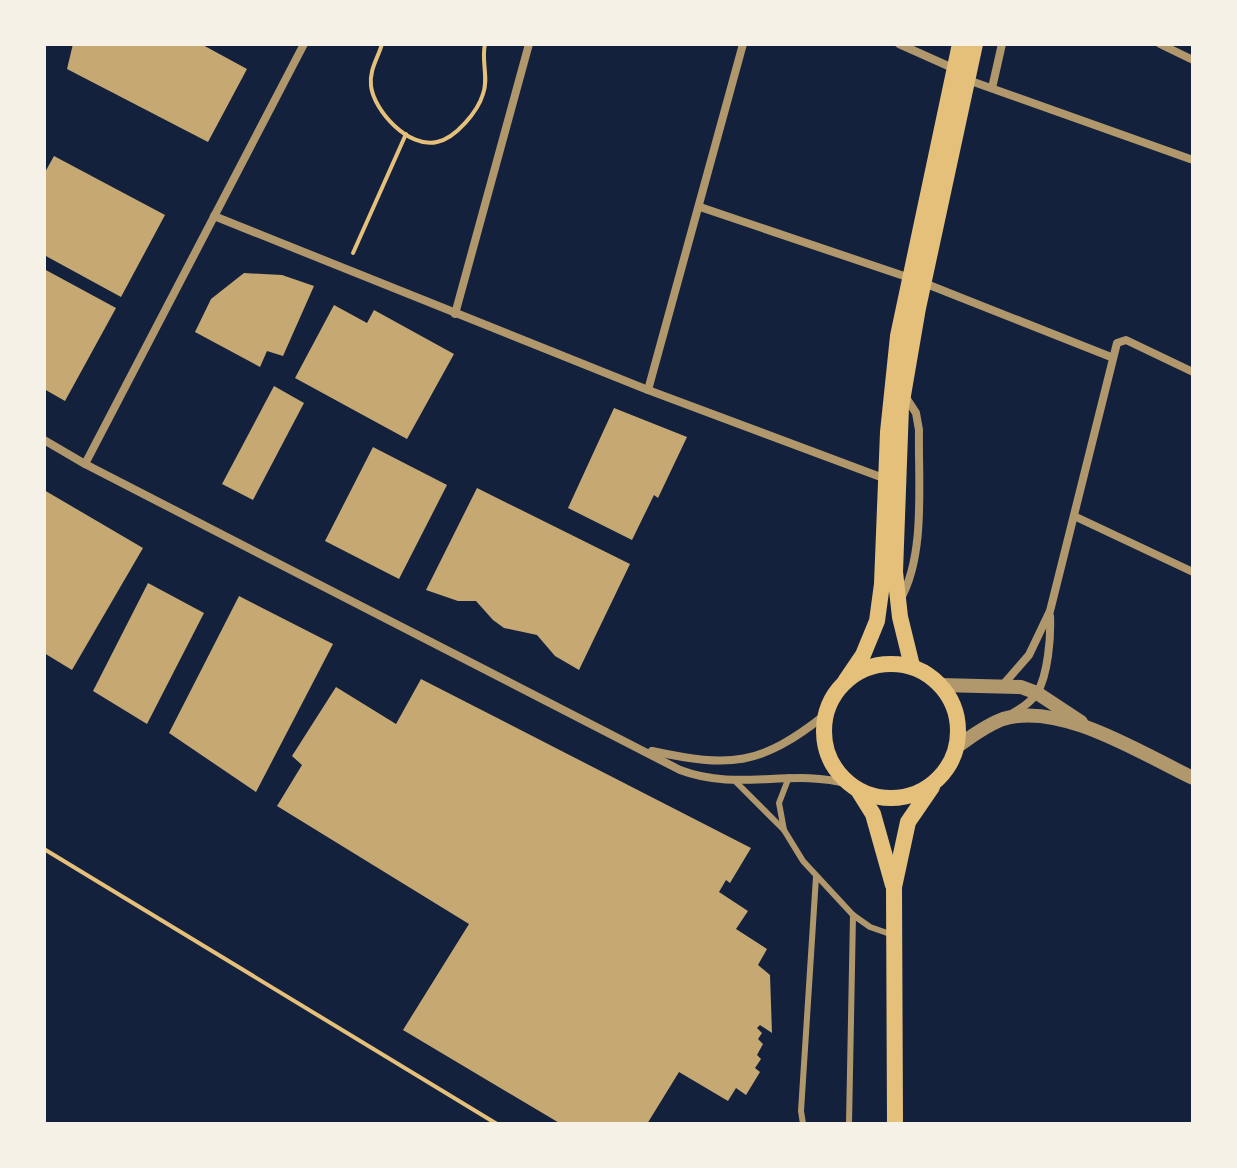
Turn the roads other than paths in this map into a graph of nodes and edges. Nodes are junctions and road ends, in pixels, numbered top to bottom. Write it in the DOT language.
graph roads {
  1 [pos="304,44"];
  2 [pos="529,44"];
  3 [pos="743,44"];
  4 [pos="899,44"];
  5 [pos="960,44"];
  6 [pos="975,44"];
  7 [pos="1002,44"];
  8 [pos="1160,44"];
  9 [pos="1193,60"];
  10 [pos="961,74"];
  11 [pos="992,88"];
  12 [pos="1193,160"];
  13 [pos="700,207"];
  14 [pos="214,216"];
  15 [pos="917,281"];
  16 [pos="455,314"];
  17 [pos="1111,357"];
  18 [pos="1193,372"];
  19 [pos="648,390"];
  20 [pos="44,440"];
  21 [pos="85,464"];
  22 [pos="886,479"];
  23 [pos="1074,516"];
  24 [pos="1193,572"];
  25 [pos="1050,611"];
  26 [pos="912,666"];
  27 [pos="1042,678"];
  28 [pos="846,680"];
  29 [pos="940,685"];
  30 [pos="1002,686"];
  31 [pos="1037,693"];
  32 [pos="1052,702"];
  33 [pos="825,715"];
  34 [pos="1004,719"];
  35 [pos="1095,731"];
  36 [pos="956,747"];
  37 [pos="643,749"];
  38 [pos="789,777"];
  39 [pos="1193,778"];
  40 [pos="735,781"];
  41 [pos="935,782"];
  42 [pos="854,787"];
  43 [pos="784,830"];
  44 [pos="816,877"];
  45 [pos="894,887"];
  46 [pos="853,915"];
  47 [pos="894,935"];
  48 [pos="803,1124"];
  49 [pos="849,1124"];
  50 [pos="895,1124"];
  1 -- 14 [label="street"];
  2 -- 16 [label="street"];
  3 -- 13 [label="street"];
  4 -- 10 [label="street"];
  5 -- 10 [label="main road"];
  6 -- 10 [label="main road"];
  7 -- 11 [label="street"];
  8 -- 9 [label="street"];
  10 -- 11 [label="street"];
  10 -- 15 [label="main road"];
  11 -- 12 [label="street"];
  13 -- 15 [label="street"];
  13 -- 19 [label="street"];
  14 -- 16 [label="street"];
  14 -- 21 [label="street"];
  15 -- 17 [label="street"];
  15 -- 22 [label="main road"];
  15 -- 26 [label="main road"];
  16 -- 19 [label="street"];
  17 -- 18 [label="street"];
  17 -- 23 [label="street"];
  19 -- 22 [label="street"];
  20 -- 21 [label="street"];
  21 -- 37 [label="street"];
  22 -- 28 [label="main road"];
  23 -- 24 [label="street"];
  23 -- 25 [label="street"];
  25 -- 27 [label="street"];
  25 -- 30 [label="street"];
  26 -- 28 [label="main road"];
  26 -- 29 [label="main road"];
  27 -- 31 [label="street"];
  27 -- 32 [label="street"];
  28 -- 33 [label="main road"];
  29 -- 30 [label="street"];
  29 -- 36 [label="main road"];
  30 -- 31 [label="street"];
  31 -- 32 [label="street"];
  31 -- 34 [label="street"];
  32 -- 35 [label="street"];
  33 -- 37 [label="street"];
  33 -- 42 [label="main road"];
  34 -- 35 [label="street"];
  34 -- 36 [label="street"];
  35 -- 39 [label="street"];
  36 -- 41 [label="main road"];
  37 -- 40 [label="street"];
  38 -- 40 [label="street"];
  38 -- 42 [label="street"];
  38 -- 43 [label="lane"];
  40 -- 43 [label="lane"];
  41 -- 42 [label="main road"];
  41 -- 45 [label="main road"];
  42 -- 45 [label="main road"];
  43 -- 44 [label="lane"];
  44 -- 46 [label="lane"];
  44 -- 48 [label="lane"];
  45 -- 47 [label="main road"];
  46 -- 47 [label="lane"];
  46 -- 49 [label="lane"];
  47 -- 50 [label="main road"];
}
